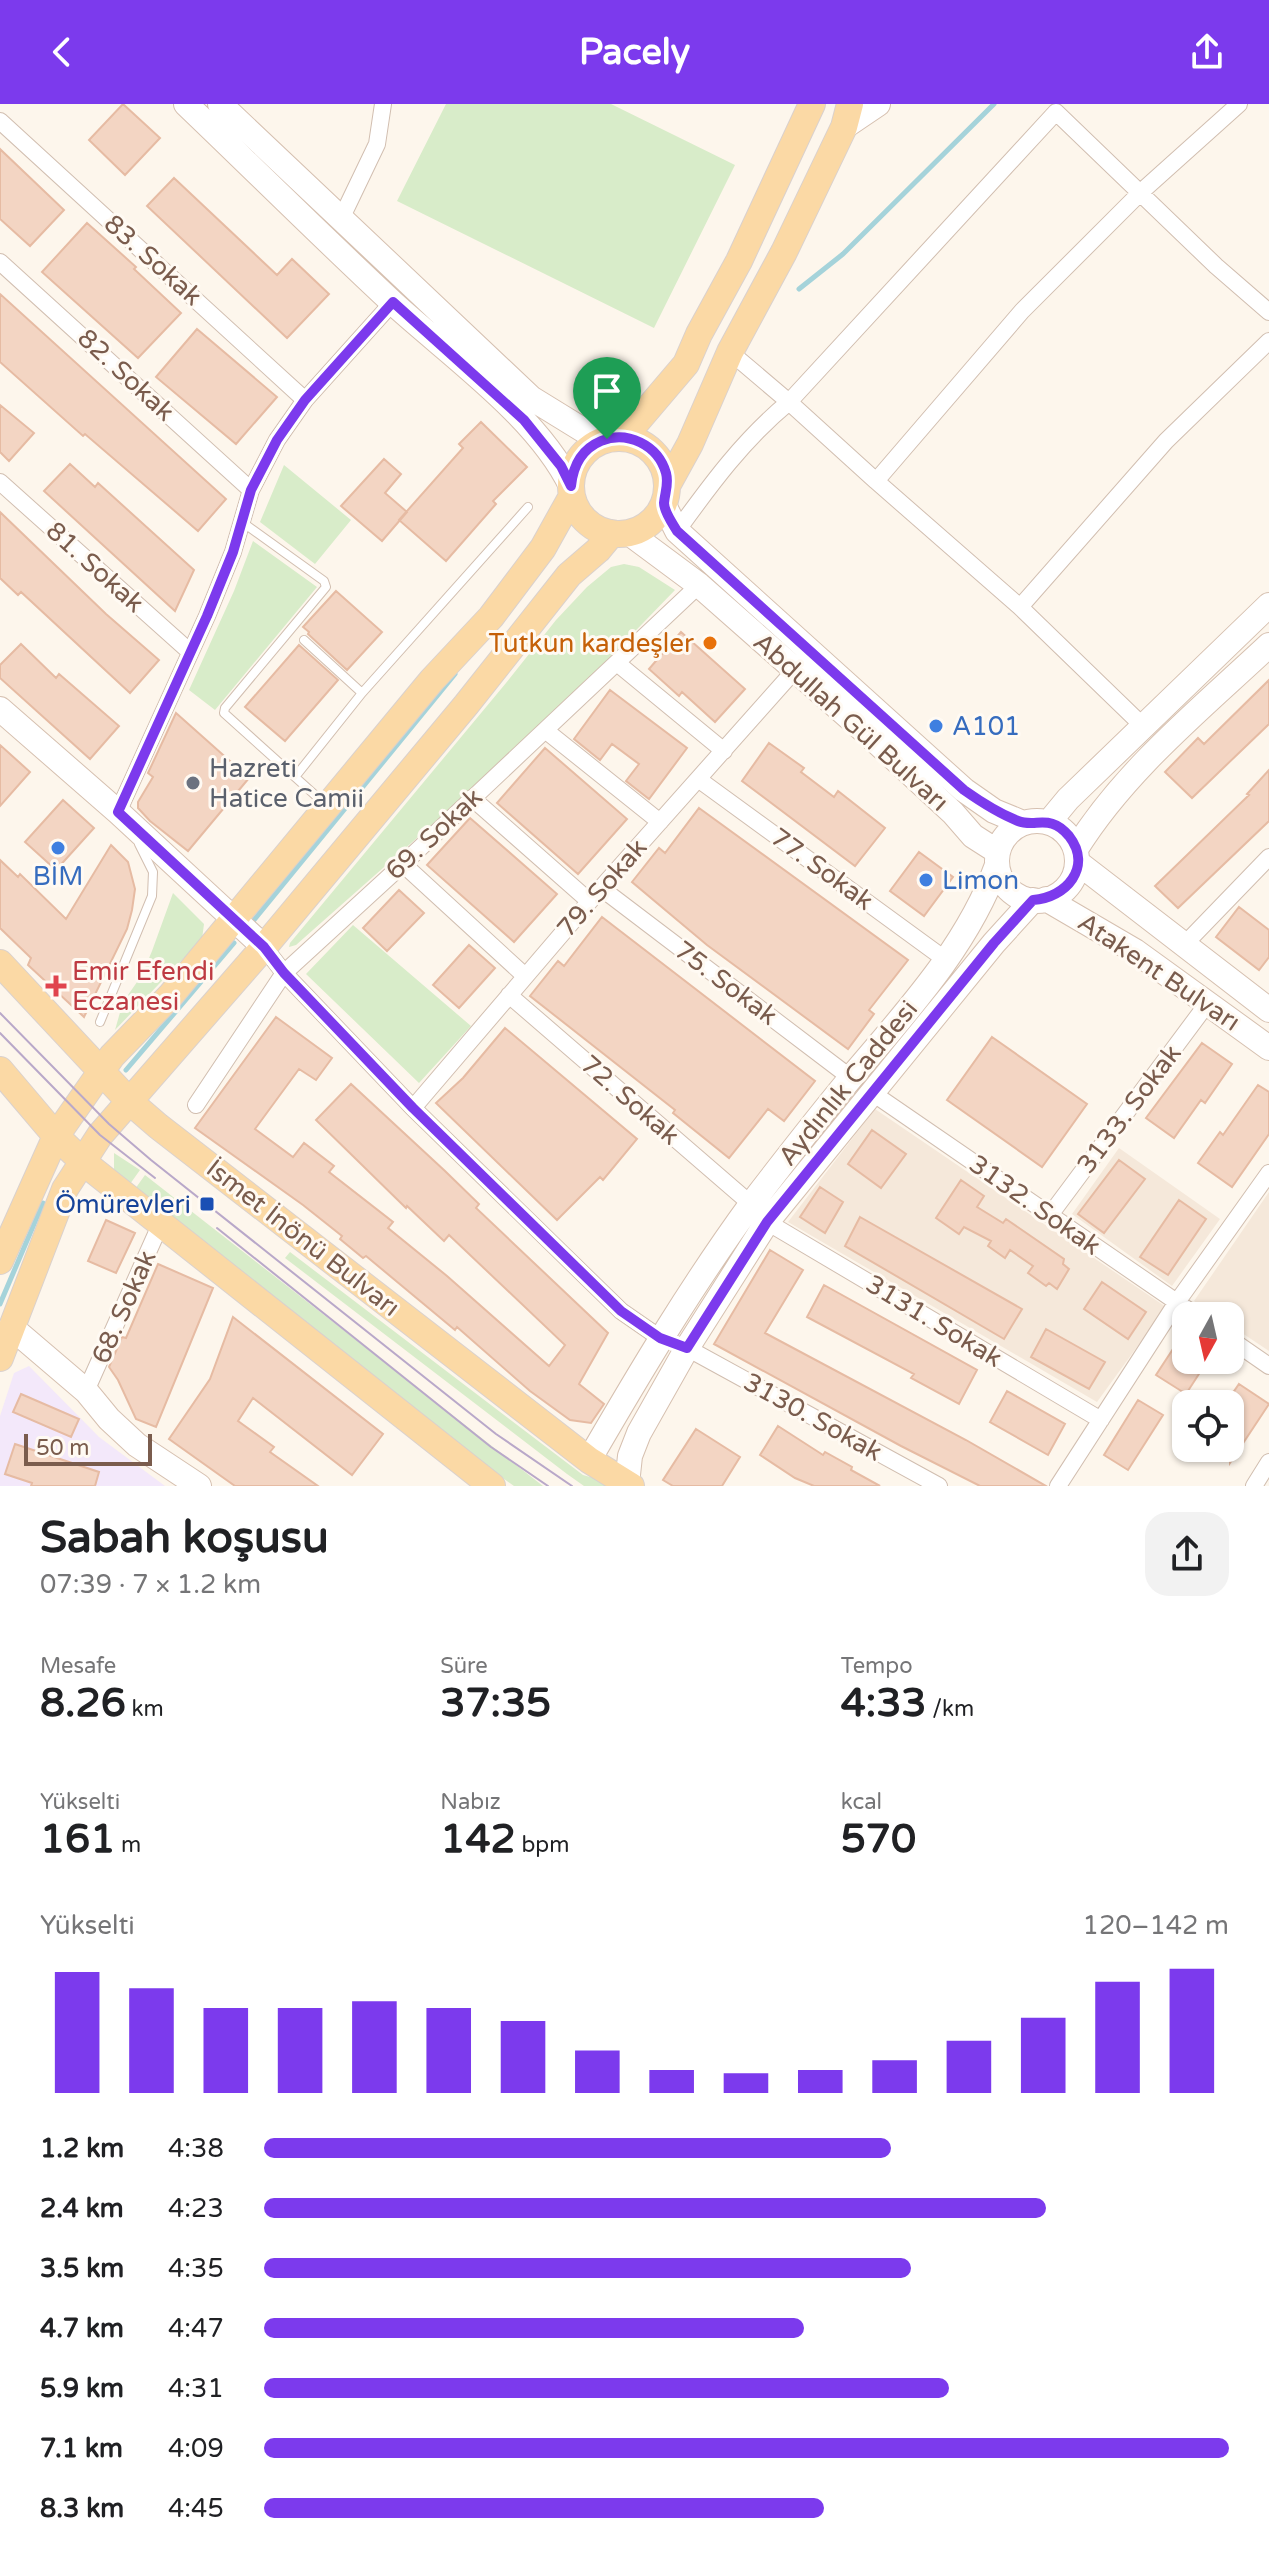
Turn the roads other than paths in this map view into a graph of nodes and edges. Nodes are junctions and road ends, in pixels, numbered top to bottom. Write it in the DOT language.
graph roads {
  1 [pos="186,104"];
  2 [pos="220,104"];
  3 [pos="383,104"];
  4 [pos="812,104"];
  5 [pos="878,104"];
  6 [pos="1239,104"];
  7 [pos="847,115"];
  8 [pos="0,121"];
  9 [pos="1141,192"];
  10 [pos="341,219"];
  11 [pos="0,262"];
  12 [pos="393,302"];
  13 [pos="1269,312"];
  14 [pos="1269,341"];
  15 [pos="730,352"];
  16 [pos="305,400"];
  17 [pos="789,402"];
  18 [pos="615,438"];
  19 [pos="876,481"];
  20 [pos="0,482"];
  21 [pos="251,490"];
  22 [pos="571,491"];
  23 [pos="666,495"];
  24 [pos="528,507"];
  25 [pos="242,522"];
  26 [pos="677,531"];
  27 [pos="621,533"];
  28 [pos="699,585"];
  29 [pos="1269,605"];
  30 [pos="1020,607"];
  31 [pos="304,640"];
  32 [pos="1269,645"];
  33 [pos="189,651"];
  34 [pos="617,663"];
  35 [pos="794,671"];
  36 [pos="362,693"];
  37 [pos="0,709"];
  38 [pos="1144,727"];
  39 [pos="545,730"];
  40 [pos="724,751"];
  41 [pos="295,777"];
  42 [pos="698,779"];
  43 [pos="472,798"];
  44 [pos="328,806"];
  45 [pos="125,818"];
  46 [pos="660,822"];
  47 [pos="1049,822"];
  48 [pos="1023,823"];
  49 [pos="1076,855"];
  50 [pos="1269,857"];
  51 [pos="998,858"];
  52 [pos="403,864"];
  53 [pos="601,888"];
  54 [pos="1040,900"];
  55 [pos="589,901"];
  56 [pos="235,920"];
  57 [pos="1184,945"];
  58 [pos="264,947"];
  59 [pos="946,960"];
  60 [pos="0,963"];
  61 [pos="284,973"];
  62 [pos="525,976"];
  63 [pos="509,995"];
  64 [pos="1207,1004"];
  65 [pos="1269,1010"];
  66 [pos="100,1022"];
  67 [pos="1269,1048"];
  68 [pos="0,1070"];
  69 [pos="102,1070"];
  70 [pos="851,1078"];
  71 [pos="874,1094"];
  72 [pos="129,1101"];
  73 [pos="196,1105"];
  74 [pos="413,1108"];
  75 [pos="56,1136"];
  76 [pos="83,1162"];
  77 [pos="1269,1173"];
  78 [pos="759,1213"];
  79 [pos="1050,1215"];
  80 [pos="161,1223"];
  81 [pos="0,1261"];
  82 [pos="1177,1302"];
  83 [pos="1172,1310"];
  84 [pos="5,1322"];
  85 [pos="660,1338"];
  86 [pos="687,1348"];
  87 [pos="1244,1349"];
  88 [pos="0,1358"];
  89 [pos="1269,1366"];
  90 [pos="86,1391"];
  91 [pos="1101,1420"];
  92 [pos="589,1460"];
  93 [pos="1269,1463"];
  94 [pos="629,1485"];
  95 [pos="199,1486"];
  96 [pos="492,1486"];
  97 [pos="939,1486"];
  98 [pos="1058,1486"];
  99 [pos="1254,1486"];
  1 -- 12 [label="main road"];
  2 -- 10 [label="main road"];
  3 -- 10 [label="street"];
  4 -- 18 [label="main road"];
  5 -- 7 [label="main road"];
  6 -- 9 [label="street"];
  7 -- 15 [label="main road"];
  8 -- 16 [label="street, 83. Sokak"];
  9 -- 13 [label="street"];
  9 -- 17 [label="street"];
  9 -- 19 [label="street"];
  10 -- 18 [label="main road"];
  11 -- 21 [label="street, 82. Sokak"];
  12 -- 16 [label="street"];
  12 -- 22 [label="main road"];
  14 -- 30 [label="street"];
  15 -- 17 [label="street"];
  15 -- 23 [label="main road"];
  16 -- 21 [label="street"];
  17 -- 19 [label="street"];
  17 -- 26 [label="street"];
  18 -- 22 [label="main road"];
  18 -- 23 [label="main road"];
  19 -- 30 [label="street"];
  20 -- 33 [label="street, 81. Sokak"];
  21 -- 25 [label="street"];
  22 -- 27 [label="main road"];
  22 -- 44 [label="main road"];
  23 -- 26 [label="main road, Abdullah Gül Bulvarı"];
  23 -- 27 [label="main road"];
  24 -- 36 [label="lane"];
  25 -- 33 [label="street"];
  25 -- 41 [label="lane"];
  26 -- 48 [label="main road, Abdullah Gül Bulvarı"];
  27 -- 28 [label="main road, Abdullah Gül Bulvarı"];
  27 -- 58 [label="main road"];
  28 -- 34 [label="street, 69. Sokak"];
  28 -- 35 [label="main road, Abdullah Gül Bulvarı"];
  29 -- 38 [label="main road"];
  30 -- 38 [label="street"];
  31 -- 36 [label="lane"];
  32 -- 49 [label="main road"];
  33 -- 45 [label="street"];
  34 -- 39 [label="street, 69. Sokak"];
  34 -- 40 [label="street"];
  35 -- 40 [label="street, 79. Sokak"];
  35 -- 51 [label="main road, Abdullah Gül Bulvarı"];
  36 -- 41 [label="lane"];
  37 -- 45 [label="main road"];
  38 -- 47 [label="main road"];
  39 -- 43 [label="street, 69. Sokak"];
  39 -- 46 [label="street"];
  40 -- 42 [label="street, 79. Sokak"];
  41 -- 44 [label="lane"];
  42 -- 46 [label="street, 79. Sokak"];
  42 -- 59 [label="street, 77. Sokak"];
  43 -- 52 [label="street, 69. Sokak"];
  43 -- 55 [label="street"];
  44 -- 56 [label="main road"];
  45 -- 56 [label="main road"];
  45 -- 66 [label="lane"];
  46 -- 53 [label="street, 79. Sokak"];
  47 -- 48 [label="main road"];
  47 -- 49 [label="main road"];
  48 -- 51 [label="main road"];
  49 -- 54 [label="main road"];
  49 -- 57 [label="main road, Atakent Bulvarı"];
  50 -- 57 [label="street"];
  51 -- 54 [label="main road"];
  51 -- 59 [label="main road, Aydınlık Caddesi"];
  52 -- 61 [label="street, 69. Sokak"];
  52 -- 62 [label="street"];
  53 -- 55 [label="street, 79. Sokak"];
  53 -- 70 [label="street, 75. Sokak"];
  54 -- 64 [label="main road, Atakent Bulvarı"];
  54 -- 71 [label="main road, Aydınlık Caddesi"];
  55 -- 62 [label="street, 79. Sokak"];
  56 -- 58 [label="main road"];
  56 -- 69 [label="main road"];
  57 -- 65 [label="main road, Atakent Bulvarı"];
  58 -- 61 [label="street"];
  58 -- 72 [label="main road"];
  59 -- 70 [label="main road, Aydınlık Caddesi"];
  60 -- 69 [label="main road, İsmet İnönü Bulvarı"];
  61 -- 73 [label="street, 69. Sokak"];
  61 -- 74 [label="street"];
  62 -- 63 [label="street, 79. Sokak"];
  63 -- 74 [label="street, 79. Sokak"];
  63 -- 78 [label="street, 72. Sokak"];
  64 -- 67 [label="main road, Atakent Bulvarı"];
  64 -- 79 [label="street, 3133. Sokak"];
  68 -- 75 [label="main road"];
  69 -- 72 [label="main road, İsmet İnönü Bulvarı"];
  69 -- 75 [label="main road"];
  70 -- 78 [label="main road, Aydınlık Caddesi"];
  71 -- 78 [label="main road, Aydınlık Caddesi"];
  71 -- 79 [label="street, 3132. Sokak"];
  72 -- 76 [label="main road"];
  72 -- 92 [label="main road, İsmet İnönü Bulvarı"];
  74 -- 85 [label="street"];
  75 -- 76 [label="main road"];
  75 -- 81 [label="main road"];
  76 -- 80 [label="main road"];
  76 -- 84 [label="main road"];
  77 -- 82 [label="street"];
  78 -- 85 [label="main road, Aydınlık Caddesi"];
  78 -- 86 [label="main road, Aydınlık Caddesi"];
  78 -- 91 [label="street, 3131. Sokak"];
  79 -- 82 [label="street, 3132. Sokak"];
  80 -- 90 [label="street, 68. Sokak"];
  80 -- 96 [label="main road"];
  83 -- 91 [label="street"];
  84 -- 88 [label="main road"];
  84 -- 90 [label="main road"];
  85 -- 86 [label="main road"];
  85 -- 92 [label="main road, Aydınlık Caddesi"];
  86 -- 94 [label="main road, Aydınlık Caddesi"];
  86 -- 97 [label="street, 3130. Sokak"];
  87 -- 89 [label="street"];
  90 -- 95 [label="main road"];
  91 -- 98 [label="street"];
  92 -- 94 [label="main road, İsmet İnönü Bulvarı"];
  93 -- 99 [label="street"];
}
